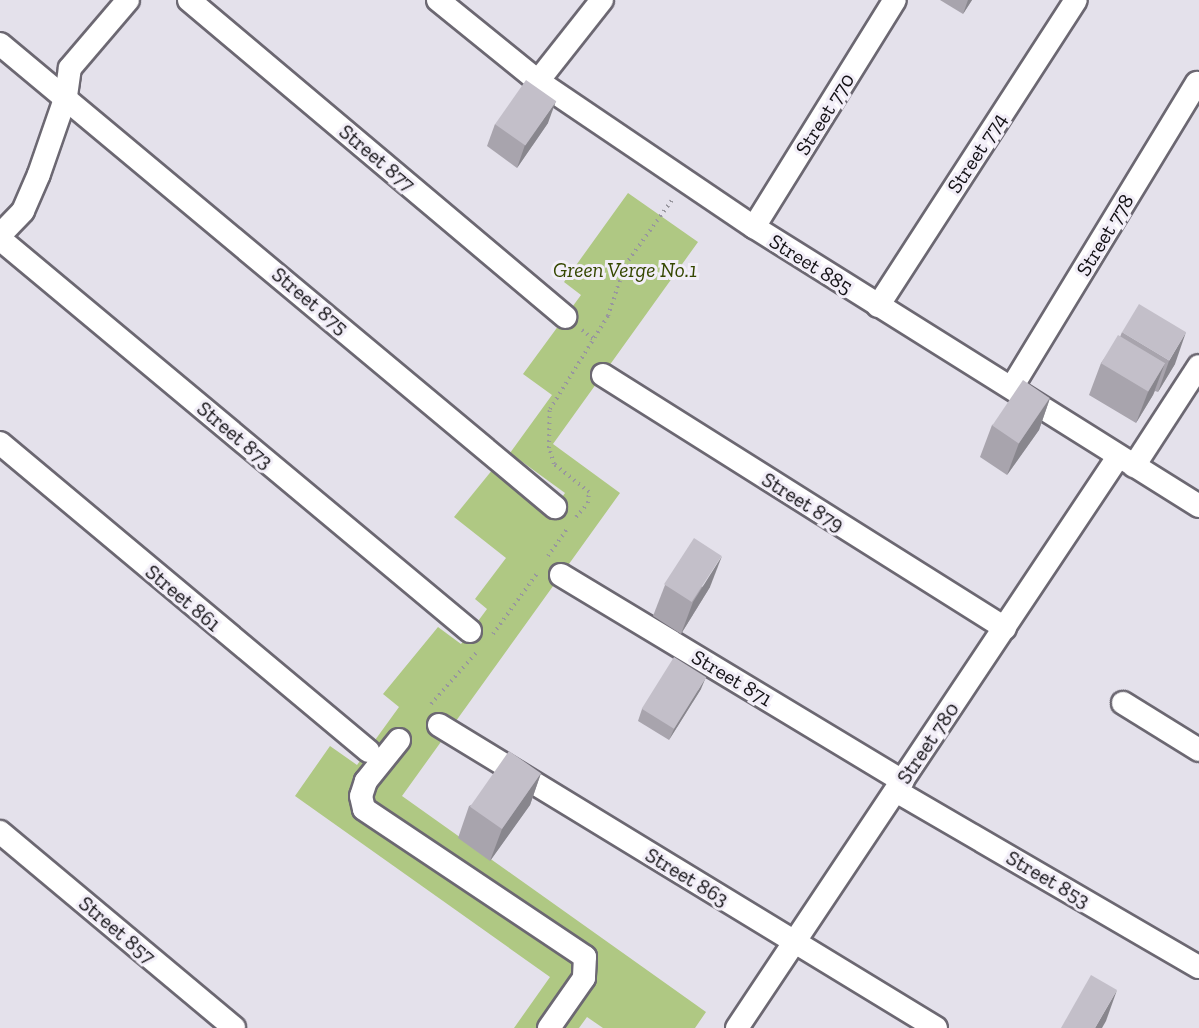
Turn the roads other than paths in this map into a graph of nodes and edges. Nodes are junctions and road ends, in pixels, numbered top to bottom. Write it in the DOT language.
graph roads {
  1 [pos="128,0"];
  2 [pos="189,0"];
  3 [pos="438,0"];
  4 [pos="602,0"];
  5 [pos="895,0"];
  6 [pos="1076,0"];
  7 [pos="0,44"];
  8 [pos="538,81"];
  9 [pos="1197,83"];
  10 [pos="66,96"];
  11 [pos="754,227"];
  12 [pos="0,235"];
  13 [pos="0,239"];
  14 [pos="878,306"];
  15 [pos="565,316"];
  16 [pos="1199,366"];
  17 [pos="603,375"];
  18 [pos="1012,387"];
  19 [pos="0,443"];
  20 [pos="1126,462"];
  21 [pos="555,507"];
  22 [pos="1199,507"];
  23 [pos="561,575"];
  24 [pos="1005,628"];
  25 [pos="478,642"];
  26 [pos="1123,703"];
  27 [pos="431,719"];
  28 [pos="399,740"];
  29 [pos="1199,750"];
  30 [pos="368,751"];
  31 [pos="900,786"];
  32 [pos="0,832"];
  33 [pos="794,942"];
  34 [pos="1199,968"];
  35 [pos="234,1028"];
  36 [pos="549,1028"];
  37 [pos="737,1028"];
  38 [pos="936,1028"];
  1 -- 10 [label="street"];
  2 -- 15 [label="street, Street 877"];
  3 -- 8 [label="street, Street 885"];
  4 -- 8 [label="street"];
  5 -- 11 [label="street, Street 770"];
  6 -- 14 [label="street, Street 774"];
  7 -- 10 [label="street, Street 875"];
  8 -- 11 [label="street, Street 885"];
  9 -- 18 [label="street, Street 778"];
  10 -- 12 [label="street"];
  10 -- 21 [label="street, Street 875"];
  11 -- 14 [label="street, Street 885"];
  13 -- 25 [label="street, Street 873"];
  14 -- 18 [label="street, Street 885"];
  16 -- 20 [label="street, Street 780"];
  17 -- 24 [label="street, Street 879"];
  18 -- 20 [label="street, Street 885"];
  19 -- 30 [label="street, Street 861"];
  20 -- 22 [label="street, Street 885"];
  20 -- 24 [label="street, Street 780"];
  23 -- 31 [label="street, Street 871"];
  24 -- 31 [label="street, Street 780"];
  26 -- 29 [label="street"];
  27 -- 33 [label="street, Street 863"];
  28 -- 36 [label="street"];
  31 -- 33 [label="street, Street 780"];
  31 -- 34 [label="street, Street 853"];
  32 -- 35 [label="street, Street 857"];
  33 -- 37 [label="street, Street 780"];
  33 -- 38 [label="street, Street 863"];
}
